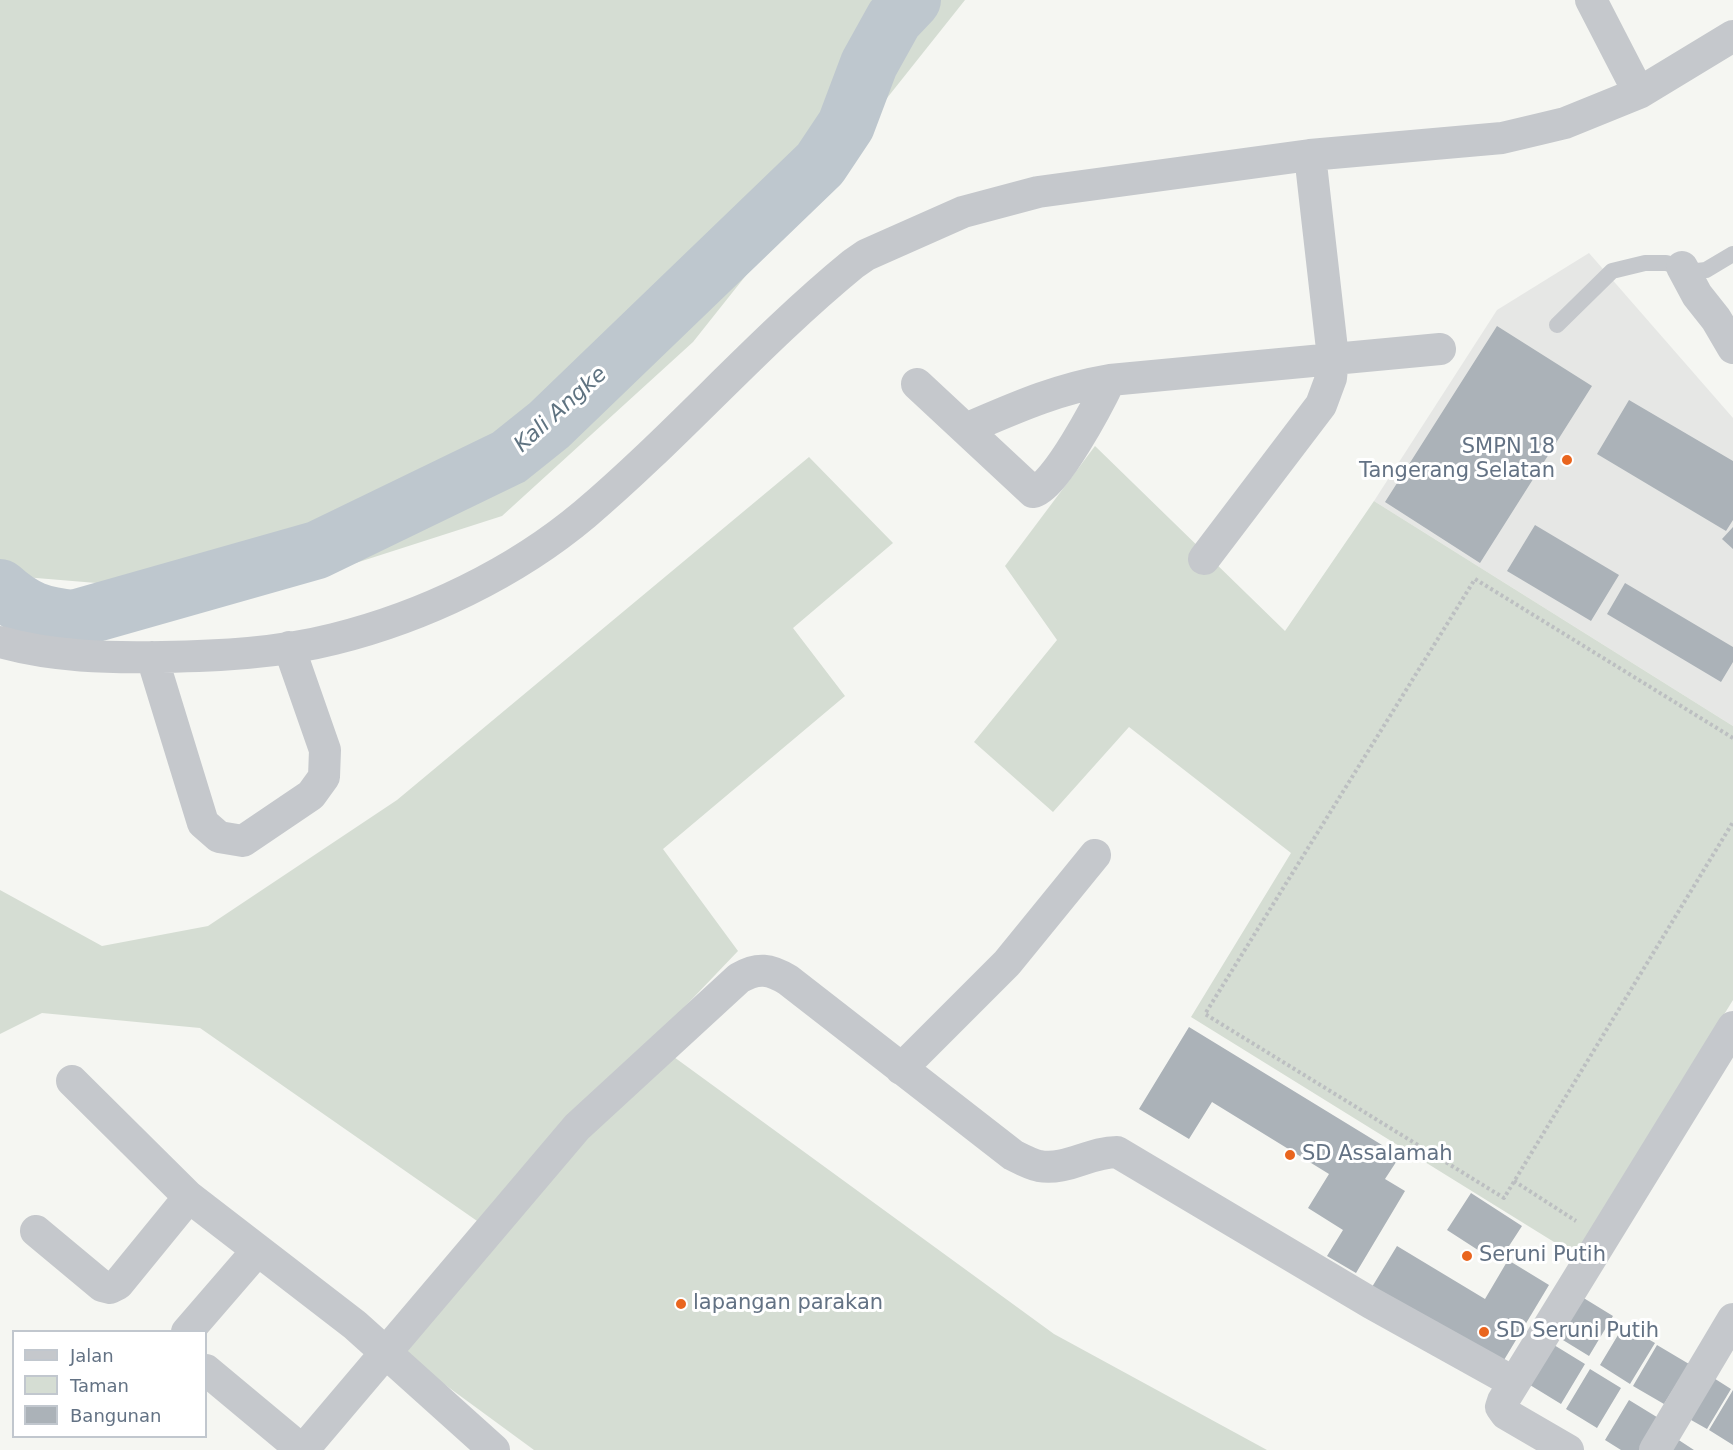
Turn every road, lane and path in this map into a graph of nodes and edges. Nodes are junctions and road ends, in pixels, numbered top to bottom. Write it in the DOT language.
graph roads {
  1 [pos="1591,0"];
  2 [pos="1733,36"];
  3 [pos="1639,93"];
  4 [pos="1310,155"];
  5 [pos="1733,254"];
  6 [pos="1682,267"];
  7 [pos="1557,325"];
  8 [pos="1733,348"];
  9 [pos="1440,349"];
  10 [pos="1333,358"];
  11 [pos="1110,380"];
  12 [pos="917,384"];
  13 [pos="968,428"];
  14 [pos="1204,559"];
  15 [pos="0,642"];
  16 [pos="288,647"];
  17 [pos="152,657"];
  18 [pos="1733,738"];
  19 [pos="1733,822"];
  20 [pos="1095,855"];
  21 [pos="1733,1027"];
  22 [pos="901,1069"];
  23 [pos="72,1081"];
  24 [pos="1514,1181"];
  25 [pos="189,1197"];
  26 [pos="36,1231"];
  27 [pos="1602,1238"];
  28 [pos="257,1251"];
  29 [pos="1733,1319"];
  30 [pos="190,1330"];
  31 [pos="385,1352"];
  32 [pos="1723,1358"];
  33 [pos="207,1371"];
  34 [pos="1513,1382"];
  35 [pos="302,1450"];
  36 [pos="494,1450"];
  37 [pos="1568,1450"];
  38 [pos="1655,1450"];
  1 -- 3 [label="street"];
  2 -- 3 [label="street"];
  3 -- 4 [label="street"];
  4 -- 10 [label="street"];
  4 -- 16 [label="street"];
  5 -- 6 [label="lane"];
  6 -- 7 [label="lane"];
  6 -- 8 [label="street"];
  9 -- 10 [label="street"];
  10 -- 11 [label="street"];
  10 -- 14 [label="street"];
  11 -- 13 [label="street"];
  11 -- 13 [label="street"];
  12 -- 13 [label="street"];
  15 -- 17 [label="street"];
  16 -- 17 [label="street"];
  16 -- 17 [label="street"];
  18 -- 24 [label="path"];
  19 -- 24 [label="path"];
  20 -- 22 [label="street"];
  21 -- 27 [label="street"];
  22 -- 31 [label="street"];
  22 -- 34 [label="street"];
  23 -- 25 [label="street"];
  24 -- 27 [label="path"];
  25 -- 26 [label="street"];
  25 -- 28 [label="street"];
  27 -- 34 [label="street"];
  28 -- 30 [label="street"];
  28 -- 31 [label="street"];
  29 -- 32 [label="street"];
  31 -- 35 [label="street"];
  31 -- 36 [label="street"];
  32 -- 38 [label="street"];
  33 -- 35 [label="street"];
  34 -- 37 [label="street"];
}
